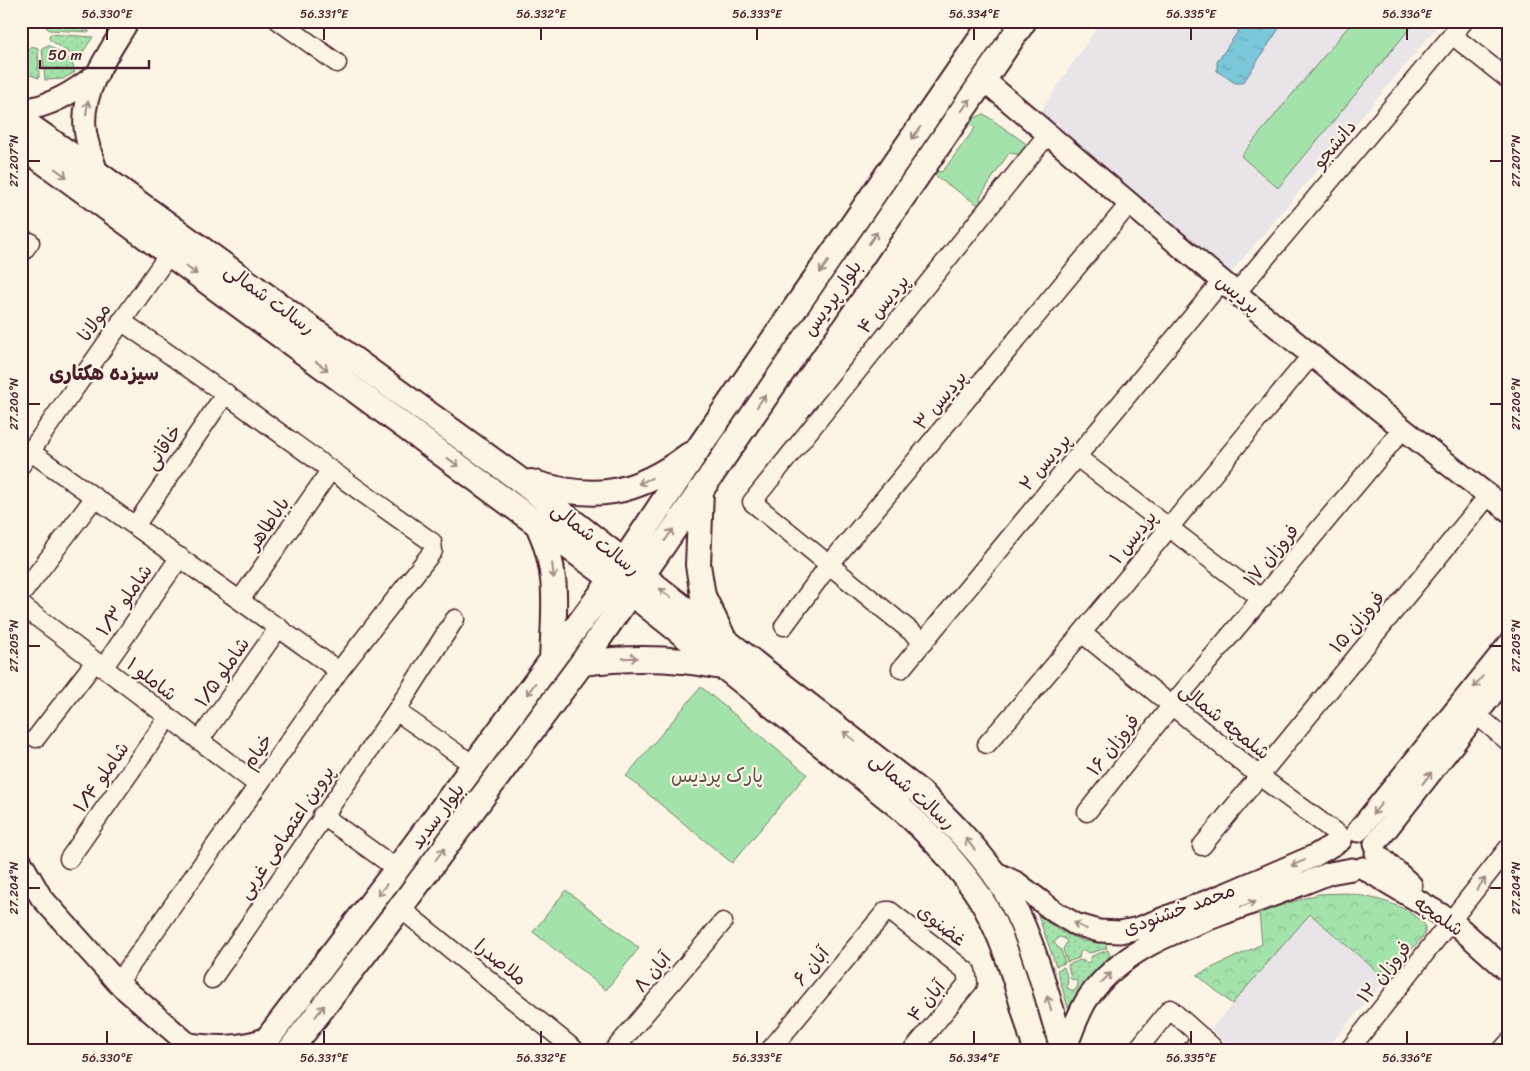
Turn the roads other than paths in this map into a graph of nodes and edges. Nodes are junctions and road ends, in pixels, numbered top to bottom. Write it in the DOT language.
graph roads {
  1 [pos="128,21"];
  2 [pos="279,21"];
  3 [pos="993,21"];
  4 [pos="1024,21"];
  5 [pos="1464,21"];
  6 [pos="1452,35"];
  7 [pos="337,63"];
  8 [pos="98,73"];
  9 [pos="983,79"];
  10 [pos="1509,80"];
  11 [pos="21,110"];
  12 [pos="21,120"];
  13 [pos="1048,134"];
  14 [pos="21,145"];
  15 [pos="97,173"];
  16 [pos="1130,203"];
  17 [pos="170,254"];
  18 [pos="1229,287"];
  19 [pos="120,321"];
  20 [pos="1311,356"];
  21 [pos="226,393"];
  22 [pos="719,419"];
  23 [pos="1402,430"];
  24 [pos="739,434"];
  25 [pos="700,446"];
  26 [pos="1077,457"];
  27 [pos="26,458"];
  28 [pos="330,471"];
  29 [pos="517,478"];
  30 [pos="701,489"];
  31 [pos="95,497"];
  32 [pos="1501,504"];
  33 [pos="538,525"];
  34 [pos="135,526"];
  35 [pos="1168,527"];
  36 [pos="585,530"];
  37 [pos="570,549"];
  38 [pos="180,557"];
  39 [pos="829,565"];
  40 [pos="627,577"];
  41 [pos="21,595"];
  42 [pos="1262,599"];
  43 [pos="240,600"];
  44 [pos="21,605"];
  45 [pos="455,619"];
  46 [pos="686,623"];
  47 [pos="579,624"];
  48 [pos="784,626"];
  49 [pos="279,628"];
  50 [pos="1083,634"];
  51 [pos="598,639"];
  52 [pos="724,639"];
  53 [pos="924,642"];
  54 [pos="1509,644"];
  55 [pos="552,660"];
  56 [pos="582,663"];
  57 [pos="99,665"];
  58 [pos="725,668"];
  59 [pos="902,669"];
  60 [pos="339,671"];
  61 [pos="1509,673"];
  62 [pos="1172,705"];
  63 [pos="396,711"];
  64 [pos="1476,715"];
  65 [pos="168,718"];
  66 [pos="36,738"];
  67 [pos="199,741"];
  68 [pos="1509,742"];
  69 [pos="987,744"];
  70 [pos="475,766"];
  71 [pos="1258,775"];
  72 [pos="258,786"];
  73 [pos="1087,812"];
  74 [pos="322,815"];
  75 [pos="1202,846"];
  76 [pos="1509,847"];
  77 [pos="1358,849"];
  78 [pos="69,859"];
  79 [pos="21,862"];
  80 [pos="397,869"];
  81 [pos="994,872"];
  82 [pos="400,908"];
  83 [pos="886,911"];
  84 [pos="1452,921"];
  85 [pos="723,922"];
  86 [pos="1120,932"];
  87 [pos="1131,955"];
  88 [pos="1509,972"];
  89 [pos="969,977"];
  90 [pos="212,979"];
  91 [pos="118,983"];
  92 [pos="1509,1042"];
  93 [pos="264,1044"];
  94 [pos="1197,1044"];
  95 [pos="190,1047"];
  96 [pos="290,1050"];
  97 [pos="575,1050"];
  98 [pos="614,1050"];
  99 [pos="770,1050"];
  100 [pos="913,1050"];
  101 [pos="1036,1050"];
  102 [pos="1064,1050"];
  103 [pos="1137,1050"];
  104 [pos="1216,1050"];
  105 [pos="1348,1050"];
  106 [pos="1502,1050"];
  1 -- 8 [label="street"];
  2 -- 7 [label="street"];
  3 -- 22 [label="main road, بلوار پردیس, one-way"];
  4 -- 9 [label="main road, بلوار پردیس"];
  5 -- 6 [label="street, دانشجو"];
  6 -- 10 [label="street"];
  6 -- 18 [label="street, دانشجو"];
  8 -- 11 [label="street"];
  15 -- 8 [label="street, one-way"];
  9 -- 13 [label="street, پردیس"];
  24 -- 9 [label="main road, بلوار پردیس, one-way"];
  12 -- 15 [label="main road, رسالت شمالی"];
  13 -- 16 [label="street, پردیس"];
  13 -- 39 [label="street, پردیس ۴"];
  14 -- 17 [label="main road, رسالت شمالی, one-way"];
  15 -- 29 [label="main road, رسالت شمالی"];
  16 -- 18 [label="street, پردیس"];
  16 -- 39 [label="street, پردیس ۳"];
  17 -- 19 [label="street, مولانا"];
  17 -- 33 [label="main road, رسالت شمالی, one-way"];
  18 -- 20 [label="street, پردیس"];
  18 -- 26 [label="street, پردیس ۲"];
  19 -- 21 [label="street"];
  19 -- 27 [label="street, مولانا"];
  20 -- 23 [label="street, پردیس"];
  20 -- 35 [label="street, پردیس ۱"];
  21 -- 28 [label="street"];
  21 -- 34 [label="street, خاقانی"];
  22 -- 24 [label="main road"];
  22 -- 25 [label="main road, بلوار پردیس"];
  23 -- 32 [label="street, پردیس"];
  23 -- 42 [label="street, فروزان ۱۷"];
  24 -- 30 [label="main road, بلوار پردیس"];
  25 -- 29 [label="main road, one-way"];
  25 -- 40 [label="main road, بلوار پردیس"];
  26 -- 35 [label="street"];
  26 -- 53 [label="street, پردیس ۲"];
  27 -- 31 [label="street"];
  28 -- 43 [label="street, باباطاهر"];
  28 -- 60 [label="street, خیام"];
  29 -- 36 [label="main road, رسالت شمالی"];
  40 -- 30 [label="main road, بلوار پردیس, one-way"];
  30 -- 52 [label="main road"];
  31 -- 34 [label="street"];
  31 -- 41 [label="street"];
  32 -- 71 [label="street, فروزان ۱۵"];
  33 -- 37 [label="main road, رسالت شمالی"];
  33 -- 55 [label="main road, one-way"];
  34 -- 38 [label="street"];
  35 -- 42 [label="street"];
  35 -- 50 [label="street, پردیس ۱"];
  36 -- 37 [label="main road"];
  36 -- 40 [label="main road, رسالت شمالی"];
  37 -- 40 [label="main road, رسالت شمالی"];
  38 -- 43 [label="street"];
  38 -- 57 [label="street, شاملو ۱/۳"];
  39 -- 48 [label="street, پردیس ۳"];
  39 -- 53 [label="street"];
  40 -- 46 [label="main road, رسالت شمالی"];
  40 -- 47 [label="main road, بلوار سدید"];
  40 -- 51 [label="main road, بلوار سدید"];
  42 -- 62 [label="street, فروزان ۱۷"];
  43 -- 49 [label="street"];
  44 -- 57 [label="street, شاملو ۱"];
  45 -- 63 [label="street, پروین اعتصامی غربی"];
  46 -- 52 [label="main road, رسالت شمالی"];
  46 -- 58 [label="main road, رسالت شمالی"];
  47 -- 51 [label="main road"];
  47 -- 55 [label="main road, بلوار سدید"];
  49 -- 60 [label="street"];
  49 -- 67 [label="street, شاملو ۱/۵"];
  50 -- 62 [label="street, شلمچه شمالی"];
  50 -- 69 [label="street, پردیس ۱"];
  51 -- 56 [label="main road, بلوار سدید"];
  81 -- 52 [label="main road, رسالت شمالی, one-way"];
  53 -- 59 [label="street, پردیس ۲"];
  54 -- 77 [label="street, محمد خشنودی, one-way"];
  55 -- 70 [label="main road, بلوار سدید, one-way"];
  56 -- 58 [label="main road, one-way"];
  82 -- 56 [label="main road, بلوار سدید, one-way"];
  57 -- 65 [label="street, شاملو ۱"];
  57 -- 66 [label="street, شاملو ۱/۳"];
  58 -- 101 [label="main road, رسالت شمالی"];
  60 -- 72 [label="street, خیام"];
  61 -- 64 [label="street, محمد خشنودی"];
  62 -- 71 [label="street, شلمچه شمالی"];
  62 -- 73 [label="street, فروزان ۱۶"];
  63 -- 70 [label="street"];
  63 -- 74 [label="street, پروین اعتصامی غربی"];
  64 -- 68 [label="street"];
  77 -- 64 [label="street, محمد خشنودی, one-way"];
  65 -- 67 [label="street, شاملو ۱"];
  65 -- 78 [label="street, شاملو ۱/۴"];
  67 -- 72 [label="street, شاملو ۱"];
  70 -- 80 [label="main road, بلوار سدید"];
  71 -- 75 [label="street, فروزان ۱۵"];
  71 -- 77 [label="street, شلمچه شمالی"];
  72 -- 91 [label="street, خیام"];
  74 -- 80 [label="street"];
  74 -- 90 [label="street, پروین اعتصامی غربی"];
  84 -- 76 [label="street, فروزان ۱۲, one-way"];
  77 -- 84 [label="street, شلمچه"];
  77 -- 86 [label="street, محمد خشنودی, one-way"];
  87 -- 77 [label="street, محمد خشنودی, one-way"];
  79 -- 91 [label="street"];
  80 -- 93 [label="main road, بلوار سدید, one-way"];
  86 -- 81 [label="street, محمد خشنودی, one-way"];
  102 -- 81 [label="main road, رسالت شمالی, one-way"];
  96 -- 82 [label="main road, بلوار سدید, one-way"];
  82 -- 97 [label="street, ملاصدرا"];
  83 -- 89 [label="street, غضنوی"];
  83 -- 99 [label="street, آبان ۶"];
  84 -- 88 [label="street, شلمچه"];
  84 -- 105 [label="street, فروزان ۱۲"];
  85 -- 98 [label="street, آبان ۸"];
  86 -- 87 [label="street"];
  102 -- 87 [label="street, محمد خشنودی, one-way"];
  89 -- 100 [label="street, آبان ۴"];
  91 -- 95 [label="street"];
  92 -- 106 [label="street"];
  93 -- 95 [label="street"];
  94 -- 103 [label="street"];
  94 -- 104 [label="street"];
}
